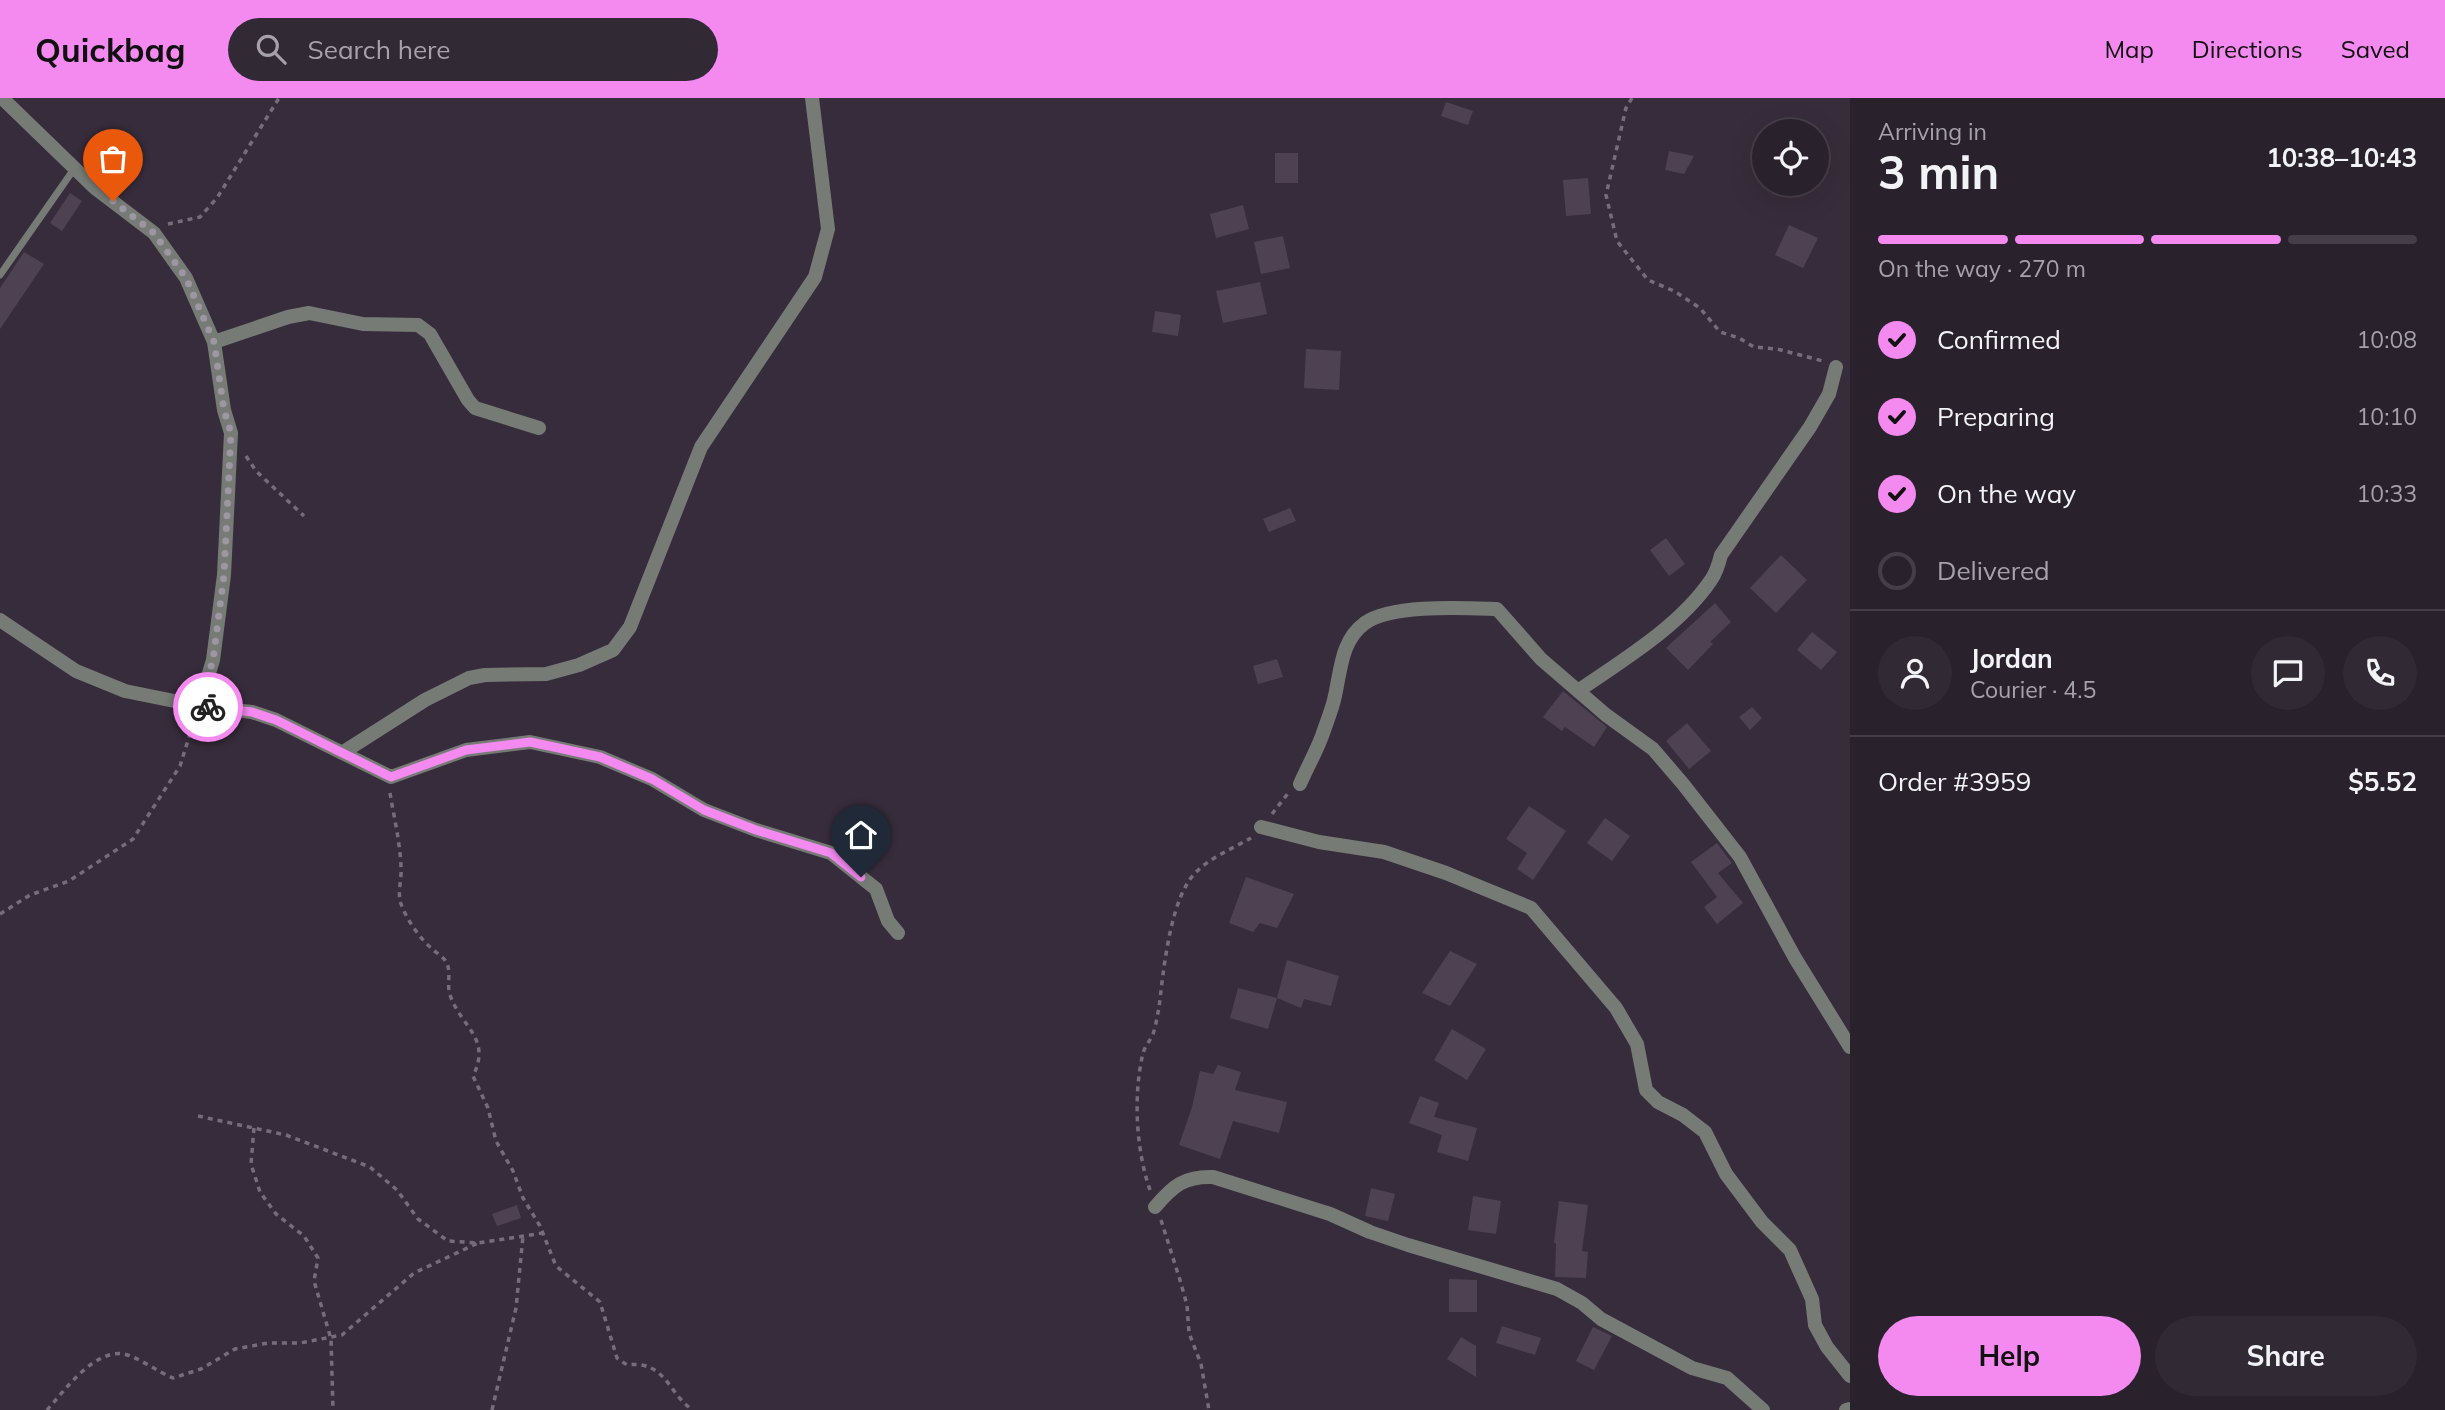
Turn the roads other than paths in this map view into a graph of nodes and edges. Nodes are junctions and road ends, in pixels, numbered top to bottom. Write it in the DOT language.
graph roads {
  1 [pos="2,98"];
  2 [pos="812,98"];
  3 [pos="74,169"];
  4 [pos="0,275"];
  5 [pos="214,342"];
  6 [pos="1836,367"];
  7 [pos="539,428"];
  8 [pos="0,620"];
  9 [pos="1578,691"];
  10 [pos="199,706"];
  11 [pos="342,753"];
  12 [pos="1300,784"];
  13 [pos="1261,827"];
  14 [pos="898,933"];
  15 [pos="1850,1047"];
  16 [pos="1155,1207"];
  17 [pos="1850,1376"];
  18 [pos="1763,1410"];
  1 -- 3 [label="street"];
  2 -- 11 [label="street"];
  3 -- 4 [label="lane"];
  3 -- 5 [label="street"];
  5 -- 7 [label="street"];
  5 -- 10 [label="street"];
  6 -- 9 [label="street"];
  8 -- 10 [label="street"];
  9 -- 12 [label="street"];
  9 -- 15 [label="street"];
  10 -- 11 [label="street"];
  11 -- 14 [label="street"];
  13 -- 17 [label="street"];
  16 -- 18 [label="street"];
}
